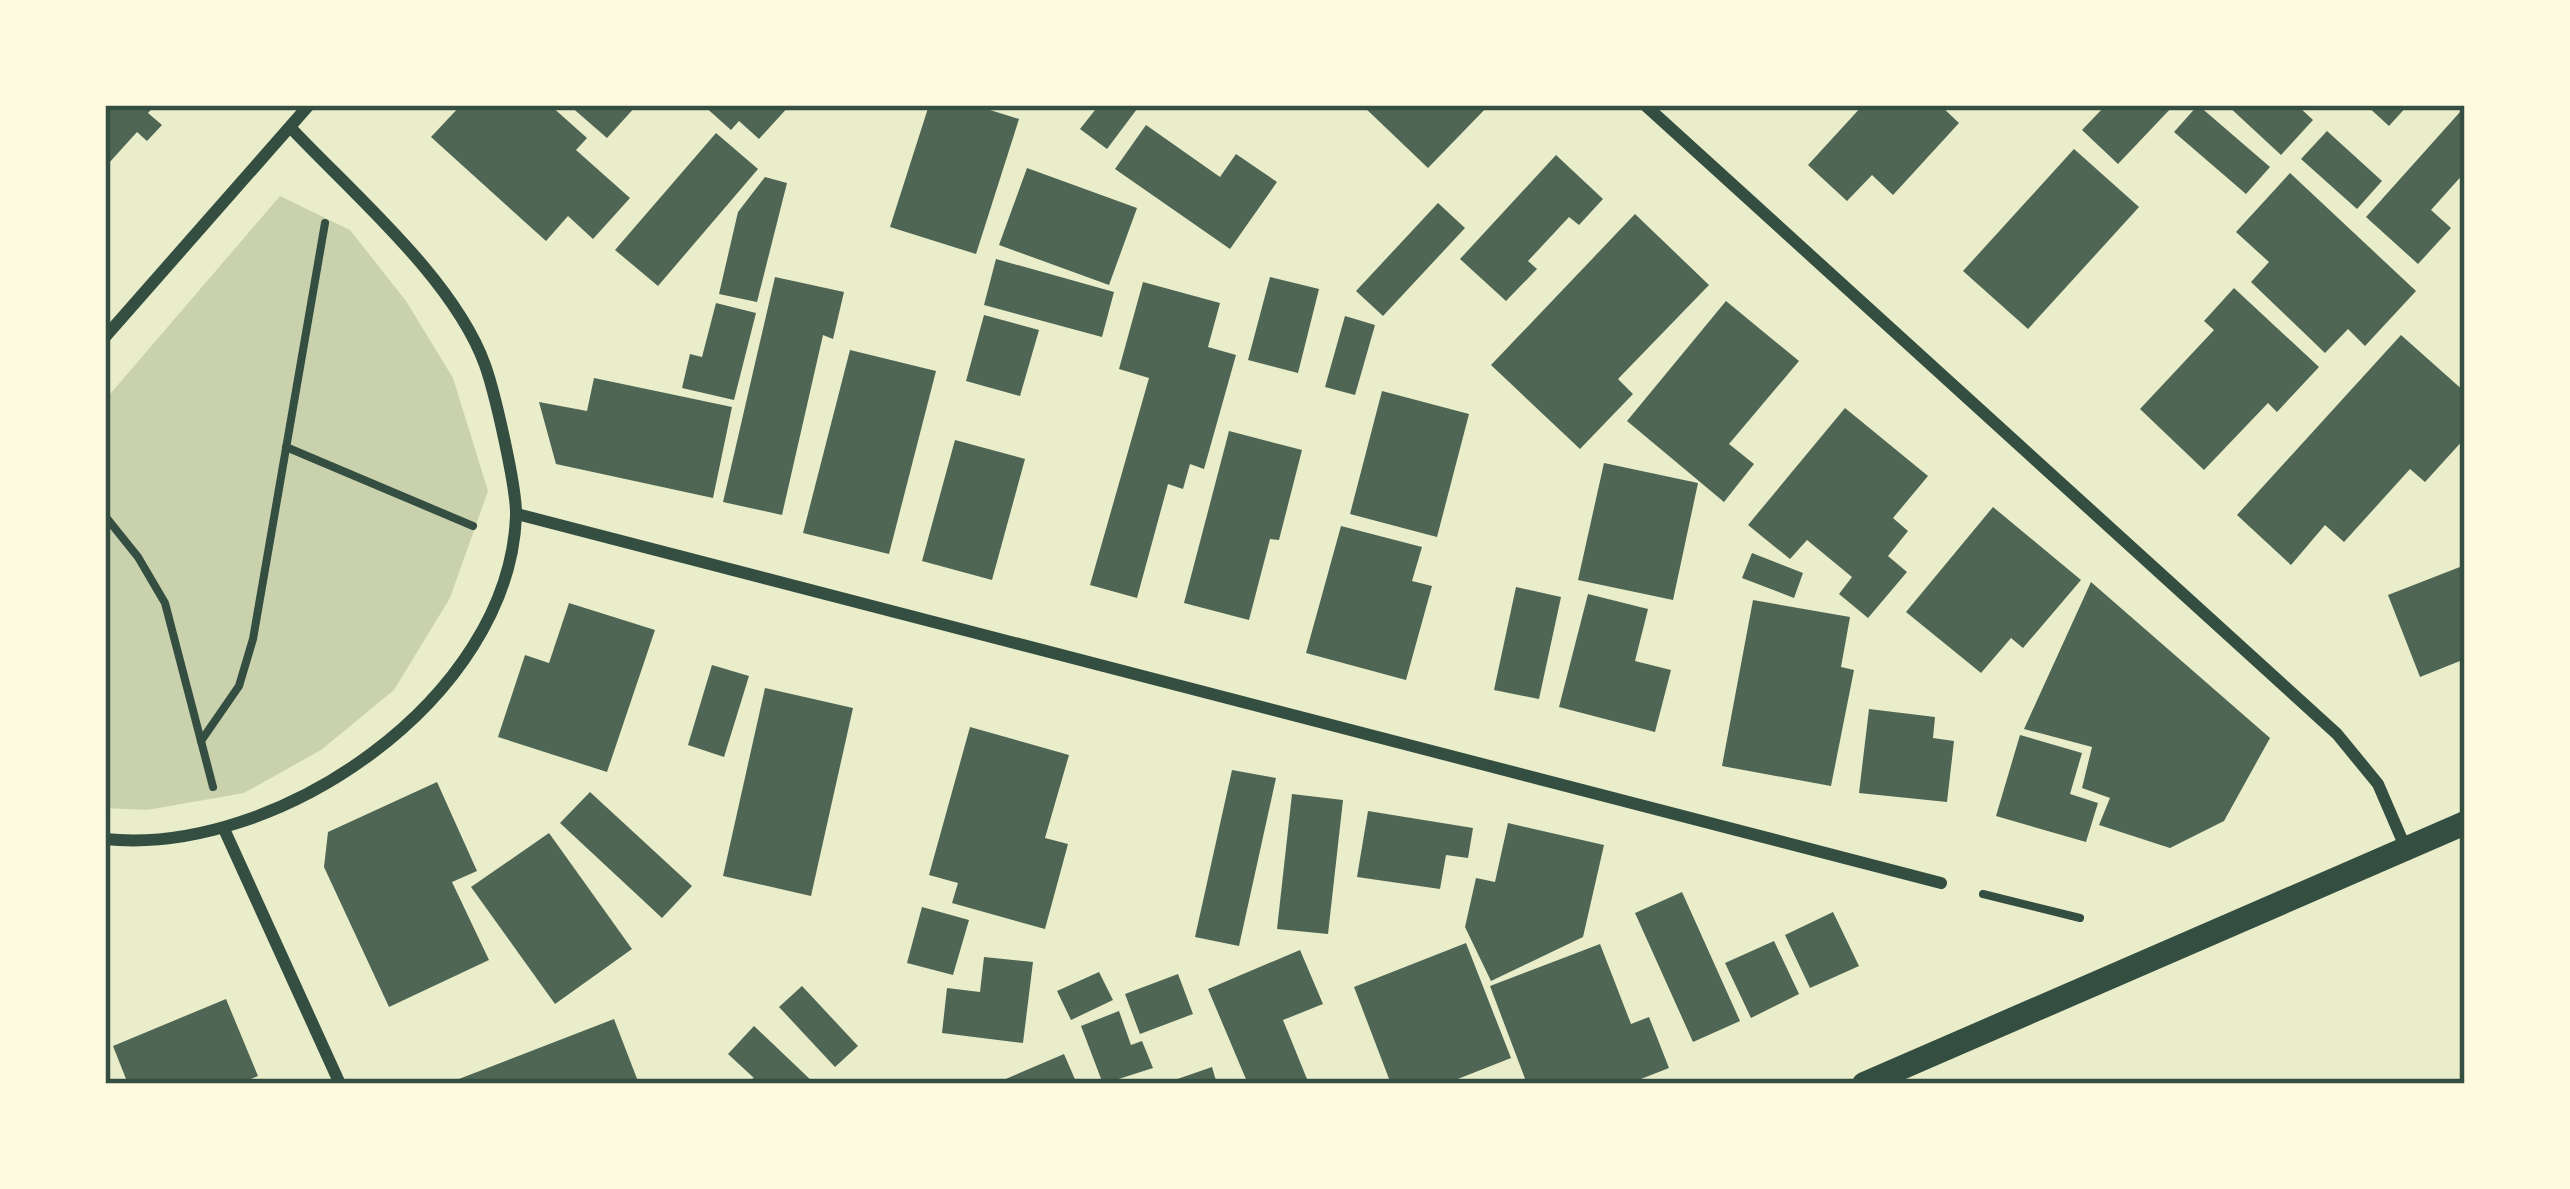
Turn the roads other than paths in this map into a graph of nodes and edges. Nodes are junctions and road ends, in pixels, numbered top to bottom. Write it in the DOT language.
graph roads {
  1 [pos="309,105"];
  2 [pos="1645,105"];
  3 [pos="290,127"];
  4 [pos="105,337"];
  5 [pos="517,514"];
  6 [pos="2465,823"];
  7 [pos="224,830"];
  8 [pos="105,839"];
  9 [pos="2406,849"];
  10 [pos="1941,883"];
  11 [pos="340,1084"];
  12 [pos="1864,1084"];
  1 -- 3 [label="street"];
  2 -- 9 [label="street"];
  3 -- 4 [label="street"];
  3 -- 5 [label="street"];
  5 -- 7 [label="street"];
  5 -- 10 [label="street"];
  6 -- 9 [label="main road"];
  7 -- 8 [label="street"];
  7 -- 11 [label="street"];
  9 -- 12 [label="main road"];
}
